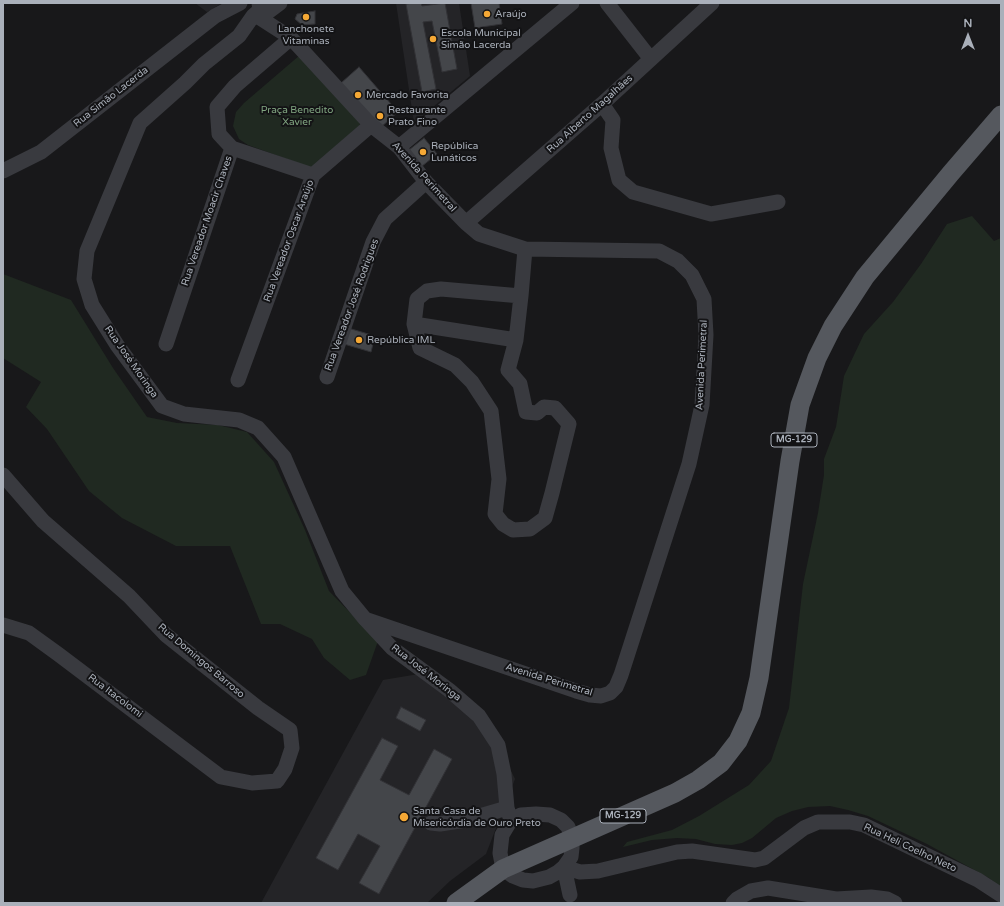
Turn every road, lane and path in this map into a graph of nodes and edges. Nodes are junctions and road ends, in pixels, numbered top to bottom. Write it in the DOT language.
graph roads {
  1 [pos="240,3"];
  2 [pos="280,3"];
  3 [pos="572,3"];
  4 [pos="607,3"];
  5 [pos="712,3"];
  6 [pos="258,12"];
  7 [pos="215,16"];
  8 [pos="291,38"];
  9 [pos="650,58"];
  10 [pos="602,104"];
  11 [pos="1001,115"];
  12 [pos="371,125"];
  13 [pos="399,147"];
  14 [pos="232,148"];
  15 [pos="3,170"];
  16 [pos="313,175"];
  17 [pos="426,182"];
  18 [pos="778,202"];
  19 [pos="466,223"];
  20 [pos="525,249"];
  21 [pos="521,296"];
  22 [pos="414,324"];
  23 [pos="516,340"];
  24 [pos="166,344"];
  25 [pos="327,377"];
  26 [pos="238,380"];
  27 [pos="3,475"];
  28 [pos="365,620"];
  29 [pos="3,625"];
  30 [pos="221,777"];
  31 [pos="509,814"];
  32 [pos="431,823"];
  33 [pos="572,838"];
  34 [pos="564,867"];
  35 [pos="503,869"];
  36 [pos="540,880"];
  37 [pos="1001,895"];
  38 [pos="574,899"];
  39 [pos="456,903"];
  40 [pos="733,903"];
  41 [pos="895,903"];
  1 -- 7 [label="street, Rua Simão Lacerda"];
  2 -- 6 [label="street"];
  3 -- 13 [label="street"];
  4 -- 9 [label="street"];
  5 -- 9 [label="street, Rua Alberto Magalhães"];
  6 -- 7 [label="street"];
  6 -- 8 [label="street, Avenida Perimetral"];
  6 -- 28 [label="street, Rua José Moringa"];
  7 -- 15 [label="street, Rua Simão Lacerda"];
  8 -- 12 [label="street, Avenida Perimetral"];
  8 -- 14 [label="street, Rua Vereador Moacir Chaves"];
  9 -- 10 [label="street, Rua Alberto Magalhães"];
  10 -- 18 [label="street"];
  10 -- 19 [label="street, Rua Alberto Magalhães"];
  11 -- 33 [label="main road, MG-129"];
  12 -- 13 [label="street, Avenida Perimetral"];
  12 -- 16 [label="street, Rua Vereador Oscar Araújo"];
  13 -- 17 [label="street, Avenida Perimetral"];
  14 -- 16 [label="street"];
  14 -- 24 [label="street, Rua Vereador Moacir Chaves"];
  16 -- 26 [label="street, Rua Vereador Oscar Araújo"];
  17 -- 19 [label="street, Avenida Perimetral"];
  17 -- 25 [label="street, Rua Vereador José Rodrigues"];
  19 -- 20 [label="street, Avenida Perimetral"];
  20 -- 21 [label="street"];
  20 -- 28 [label="street, Avenida Perimetral"];
  21 -- 22 [label="street"];
  21 -- 23 [label="street"];
  22 -- 23 [label="street"];
  22 -- 23 [label="street"];
  27 -- 30 [label="street, Rua Domingos Barroso"];
  28 -- 31 [label="street, Rua José Moringa"];
  29 -- 30 [label="street, Rua Itacolomi"];
  31 -- 32 [label="street"];
  31 -- 33 [label="street"];
  31 -- 35 [label="street"];
  33 -- 34 [label="street"];
  33 -- 35 [label="main road, MG-129"];
  34 -- 36 [label="street"];
  34 -- 37 [label="street, Rua Heli Coelho Neto"];
  34 -- 38 [label="street"];
  35 -- 36 [label="street"];
  35 -- 39 [label="main road"];
  36 -- 38 [label="street"];
  40 -- 41 [label="street"];
}
